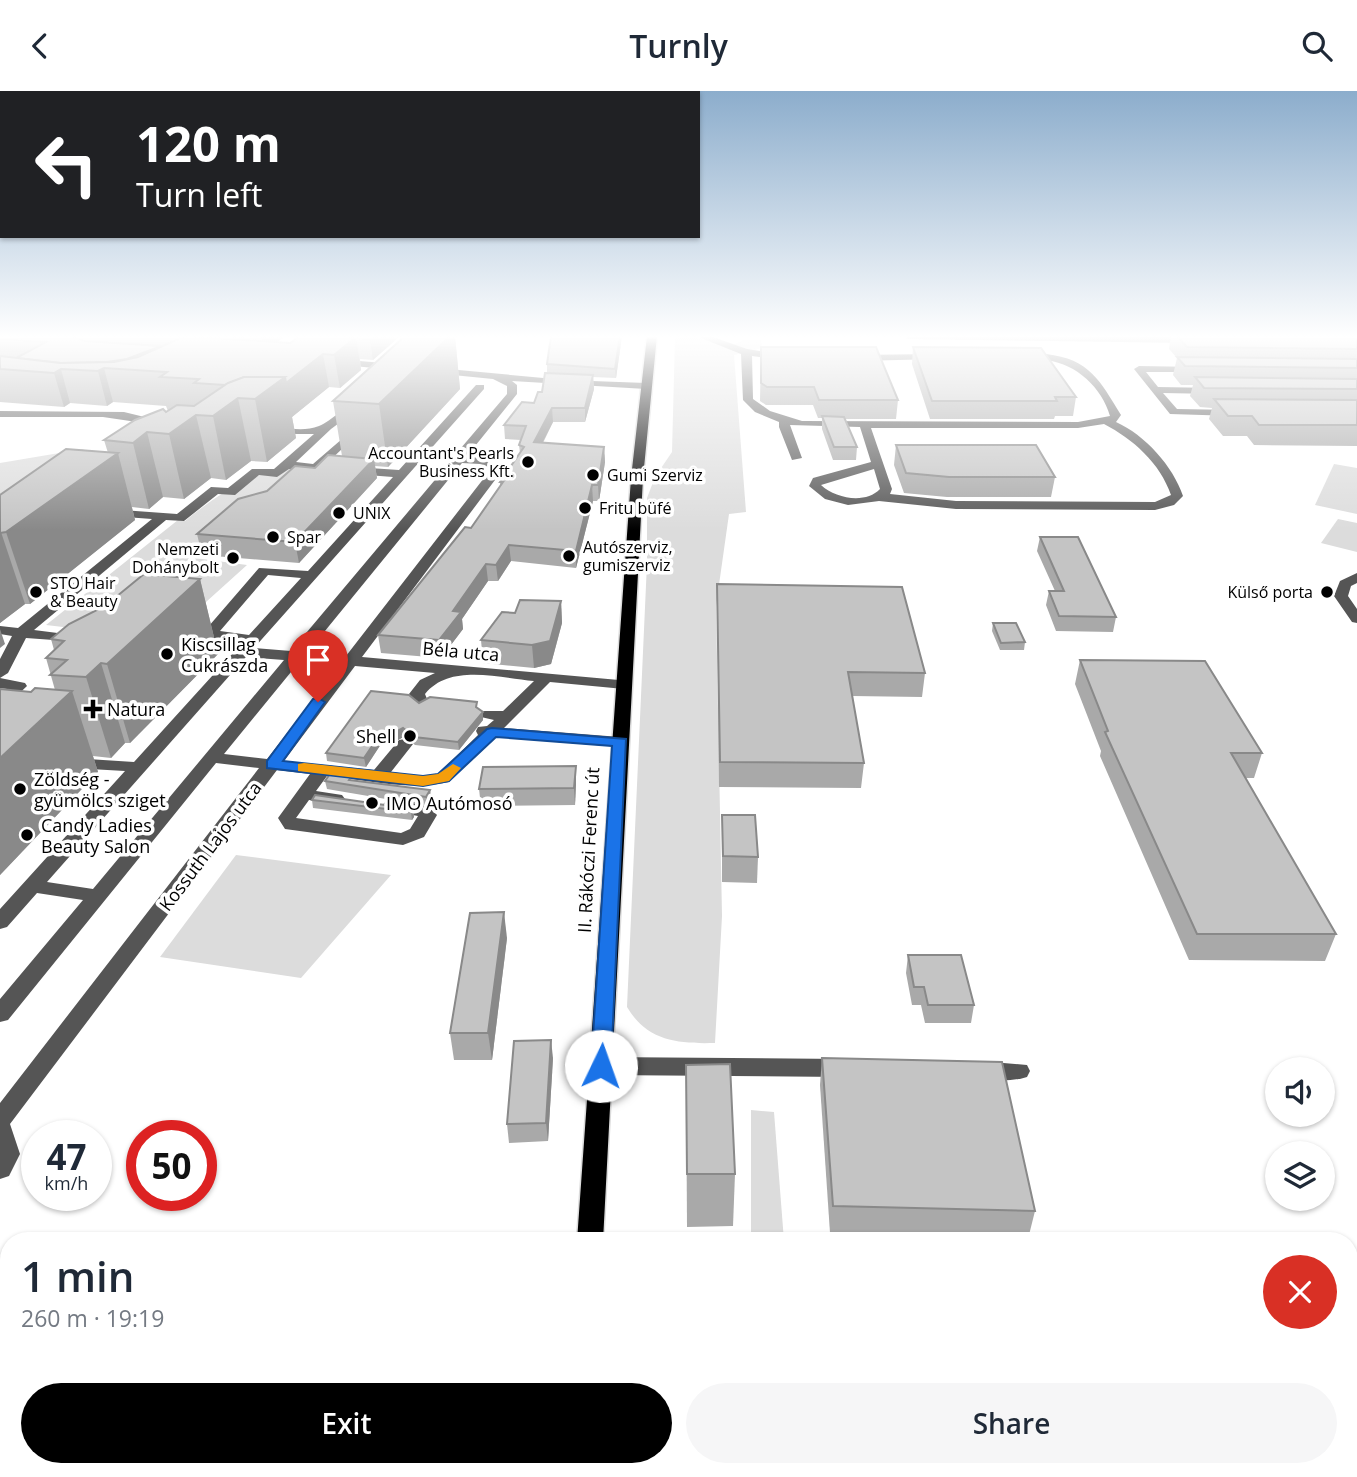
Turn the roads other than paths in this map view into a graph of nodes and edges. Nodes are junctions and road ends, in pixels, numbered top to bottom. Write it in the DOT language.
graph roads {
  1 [pos="361,401"];
  2 [pos="467,401"];
  3 [pos="506,401"];
  4 [pos="645,401"];
  5 [pos="749,401"];
  6 [pos="1107,401"];
  7 [pos="1164,401"];
  8 [pos="1248,413"];
  9 [pos="4,414"];
  10 [pos="785,421"];
  11 [pos="1108,422"];
  12 [pos="362,424"];
  13 [pos="865,425"];
  14 [pos="172,428"];
  15 [pos="327,429"];
  16 [pos="257,430"];
  17 [pos="417,455"];
  18 [pos="460,458"];
  19 [pos="796,458"];
  20 [pos="878,464"];
  21 [pos="286,465"];
  22 [pos="316,467"];
  23 [pos="400,474"];
  24 [pos="879,497"];
  25 [pos="102,511"];
  26 [pos="163,516"];
  27 [pos="310,575"];
  28 [pos="1357,577"];
  29 [pos="1357,619"];
  30 [pos="0,631"];
  31 [pos="21,632"];
  32 [pos="96,641"];
  33 [pos="250,646"];
  34 [pos="296,656"];
  35 [pos="348,661"];
  36 [pos="454,670"];
  37 [pos="0,673"];
  38 [pos="546,678"];
  39 [pos="0,683"];
  40 [pos="624,684"];
  41 [pos="0,703"];
  42 [pos="421,704"];
  43 [pos="487,714"];
  44 [pos="508,716"];
  45 [pos="485,731"];
  46 [pos="620,742"];
  47 [pos="405,744"];
  48 [pos="214,758"];
  49 [pos="61,762"];
  50 [pos="273,764"];
  51 [pos="138,767"];
  52 [pos="322,770"];
  53 [pos="379,776"];
  54 [pos="304,794"];
  55 [pos="32,886"];
  56 [pos="100,896"];
  57 [pos="0,922"];
  58 [pos="0,1014"];
  59 [pos="601,1066"];
  60 [pos="869,1069"];
  61 [pos="964,1070"];
  62 [pos="1018,1071"];
  63 [pos="0,1120"];
  64 [pos="0,1128"];
  65 [pos="0,1169"];
  66 [pos="591,1232"];
  1 -- 15 [label="street"];
  2 -- 17 [label="street"];
  3 -- 18 [label="street"];
  4 -- 40 [label="main road, II. Rákóczi Ferenc út"];
  5 -- 10 [label="street"];
  6 -- 11 [label="street"];
  7 -- 8 [label="street"];
  9 -- 14 [label="street"];
  10 -- 13 [label="street"];
  10 -- 19 [label="street"];
  11 -- 13 [label="street"];
  11 -- 24 [label="street"];
  12 -- 22 [label="street"];
  13 -- 20 [label="street"];
  15 -- 16 [label="street"];
  15 -- 21 [label="street"];
  17 -- 18 [label="street"];
  17 -- 23 [label="street"];
  18 -- 34 [label="street"];
  18 -- 35 [label="street, Kossuth Lajos utca"];
  20 -- 24 [label="street"];
  20 -- 24 [label="street"];
  21 -- 22 [label="street"];
  21 -- 26 [label="street"];
  22 -- 23 [label="street"];
  23 -- 27 [label="street"];
  25 -- 26 [label="street"];
  26 -- 31 [label="street"];
  27 -- 33 [label="street"];
  27 -- 33 [label="street, Béla utca"];
  28 -- 29 [label="street"];
  30 -- 31 [label="street"];
  31 -- 32 [label="street"];
  31 -- 37 [label="street"];
  33 -- 34 [label="street, Béla utca"];
  33 -- 51 [label="street"];
  34 -- 35 [label="street, Béla utca"];
  34 -- 48 [label="street"];
  35 -- 36 [label="street, Béla utca"];
  35 -- 50 [label="street, Kossuth Lajos utca"];
  36 -- 38 [label="street, Béla utca"];
  36 -- 42 [label="street"];
  38 -- 40 [label="street, Béla utca"];
  38 -- 44 [label="street"];
  39 -- 41 [label="street"];
  40 -- 46 [label="main road, II. Rákóczi Ferenc út"];
  43 -- 44 [label="street"];
  44 -- 45 [label="street"];
  45 -- 46 [label="street"];
  45 -- 53 [label="street"];
  46 -- 59 [label="main road, II. Rákóczi Ferenc út"];
  47 -- 53 [label="street"];
  48 -- 50 [label="street"];
  48 -- 56 [label="street"];
  49 -- 51 [label="street"];
  50 -- 52 [label="street"];
  50 -- 63 [label="street, Kossuth Lajos utca"];
  51 -- 55 [label="street"];
  52 -- 53 [label="street"];
  52 -- 54 [label="street"];
  54 -- 54 [label="street"];
  55 -- 56 [label="street"];
  55 -- 57 [label="street"];
  56 -- 58 [label="street"];
  59 -- 60 [label="street"];
  59 -- 66 [label="main road, II. Rákóczi Ferenc út"];
  61 -- 62 [label="street"];
  64 -- 65 [label="street"];
}
